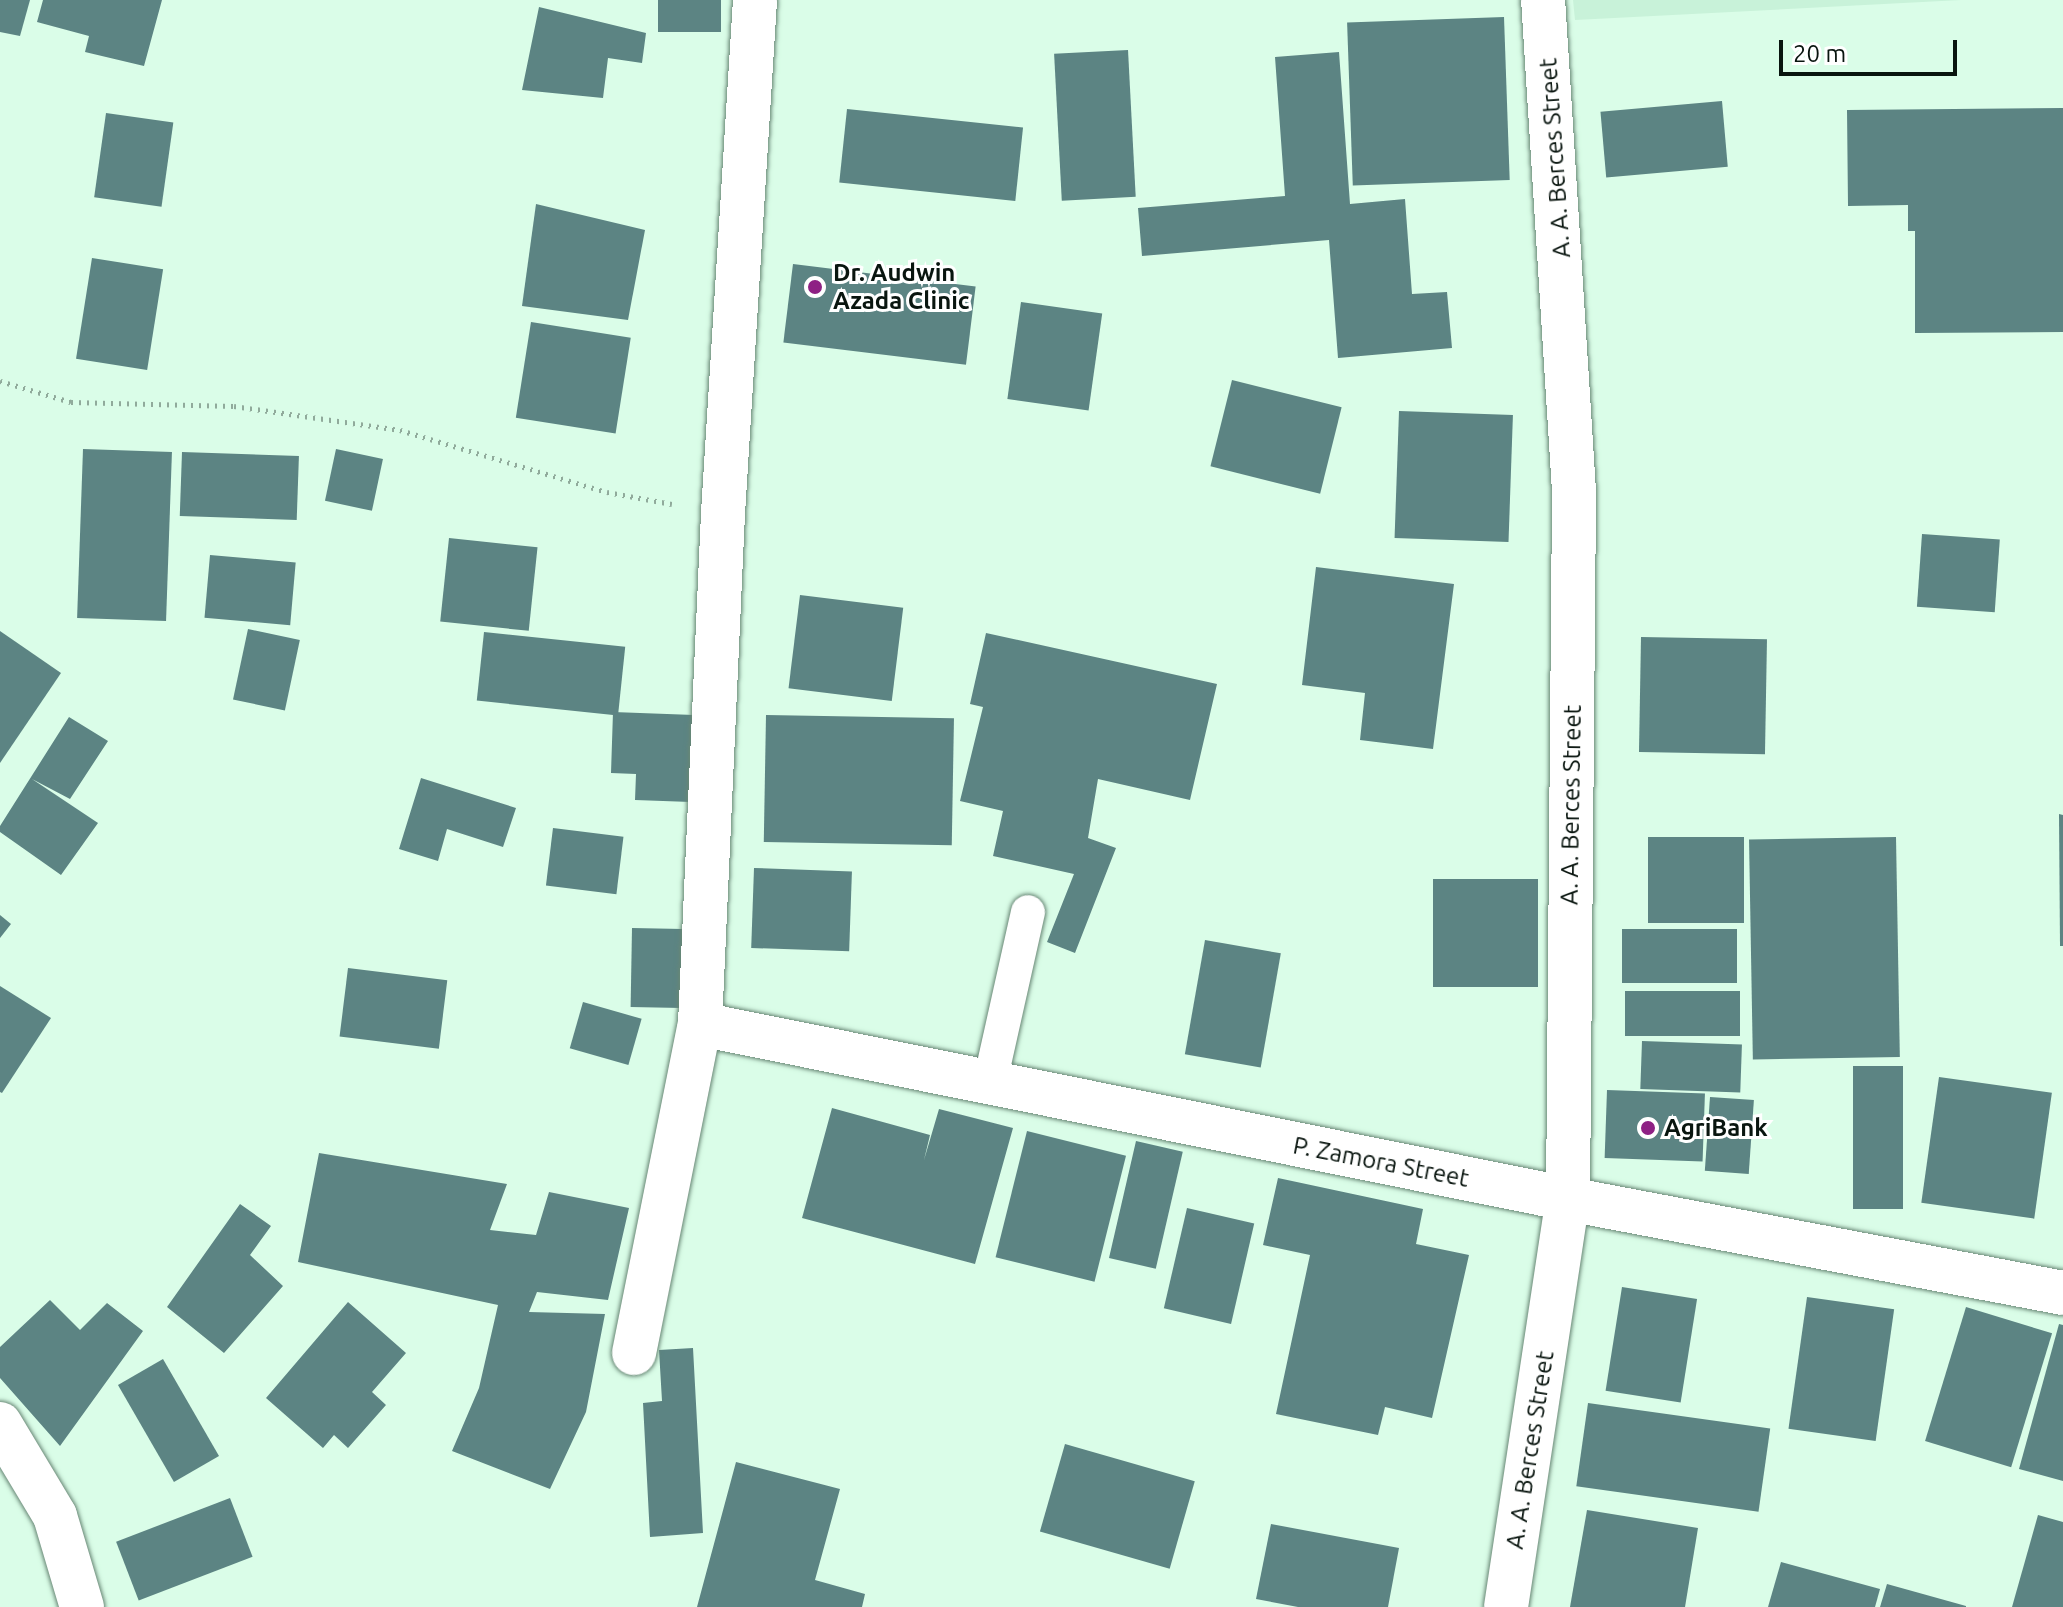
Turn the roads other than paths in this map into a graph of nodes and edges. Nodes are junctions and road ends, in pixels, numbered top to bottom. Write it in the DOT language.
graph roads {
  1 [pos="755,0"];
  2 [pos="1543,0"];
  3 [pos="1028,912"];
  4 [pos="700,1024"];
  5 [pos="990,1082"];
  6 [pos="1568,1199"];
  7 [pos="2063,1293"];
  8 [pos="634,1353"];
  9 [pos="0,1424"];
  10 [pos="82,1607"];
  11 [pos="1506,1607"];
  1 -- 4 [label="street"];
  2 -- 6 [label="street, A. A. Berces Street"];
  3 -- 5 [label="lane"];
  4 -- 5 [label="street, P. Zamora Street"];
  4 -- 8 [label="street"];
  5 -- 6 [label="street, P. Zamora Street"];
  6 -- 7 [label="street, P. Zamora Street"];
  6 -- 11 [label="street, A. A. Berces Street"];
  9 -- 10 [label="street"];
}
